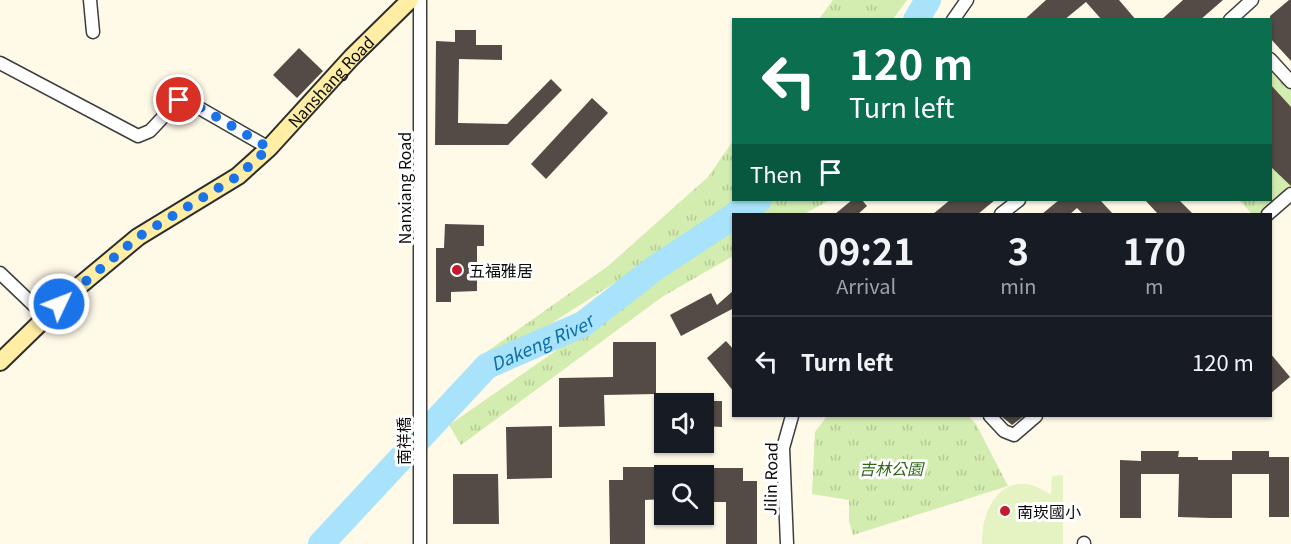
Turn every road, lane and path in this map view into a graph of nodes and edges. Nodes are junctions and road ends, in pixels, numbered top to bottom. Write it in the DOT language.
graph roads {
  1 [pos="90,0"];
  2 [pos="410,0"];
  3 [pos="420,0"];
  4 [pos="967,0"];
  5 [pos="1252,0"];
  6 [pos="954,18"];
  7 [pos="1234,18"];
  8 [pos="93,32"];
  9 [pos="1272,61"];
  10 [pos="0,63"];
  11 [pos="1291,82"];
  12 [pos="269,148"];
  13 [pos="1291,194"];
  14 [pos="1018,201"];
  15 [pos="1002,213"];
  16 [pos="1269,213"];
  17 [pos="0,273"];
  18 [pos="46,316"];
  19 [pos="0,362"];
  20 [pos="420,376"];
  21 [pos="792,417"];
  22 [pos="991,417"];
  23 [pos="1035,417"];
  24 [pos="420,544"];
  25 [pos="787,544"];
  1 -- 8 [label="street"];
  2 -- 12 [label="street, Nanshang Road"];
  3 -- 20 [label="street, Nanxiang Road"];
  4 -- 6 [label="street"];
  5 -- 7 [label="street"];
  9 -- 11 [label="street"];
  10 -- 12 [label="street"];
  12 -- 18 [label="street, Nanshang Road"];
  13 -- 16 [label="street"];
  14 -- 15 [label="street"];
  17 -- 18 [label="street"];
  18 -- 19 [label="street, Nanshang Road"];
  20 -- 24 [label="street, 南祥橋"];
  21 -- 25 [label="street, Jilin Road"];
  22 -- 23 [label="street"];
}
